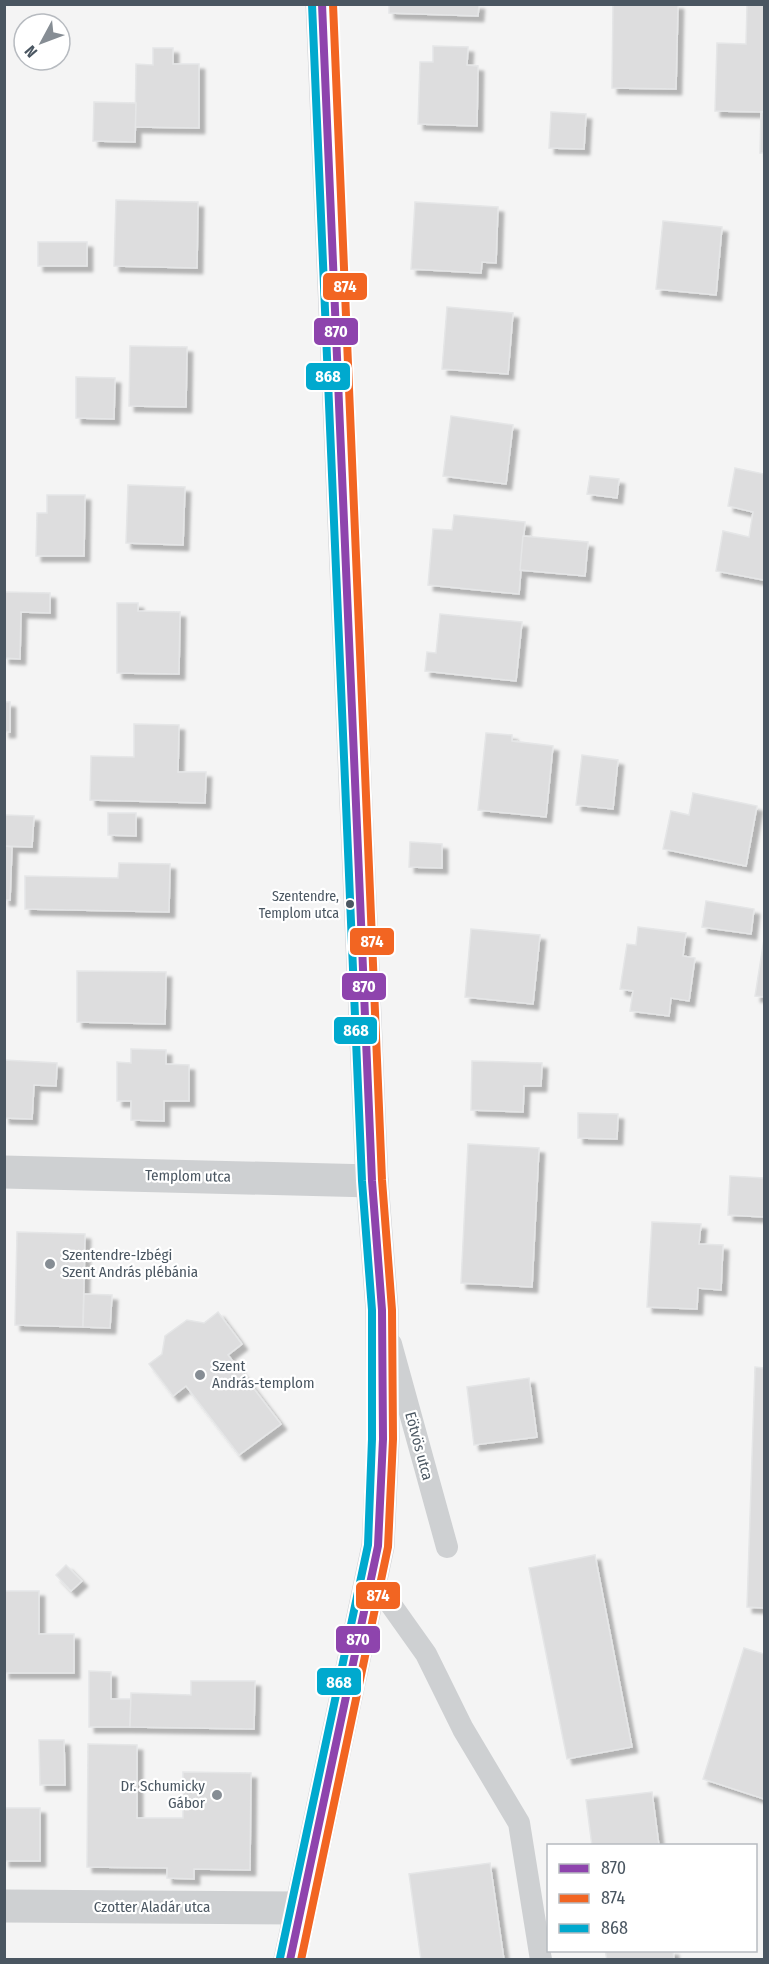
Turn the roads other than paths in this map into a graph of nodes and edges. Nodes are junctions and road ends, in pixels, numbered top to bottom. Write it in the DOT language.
graph roads {
  1 [pos="322,4"];
  2 [pos="4,1172"];
  3 [pos="372,1181"];
  4 [pos="382,1310"];
  5 [pos="447,1547"];
  6 [pos="372,1578"];
  7 [pos="4,1906"];
  8 [pos="299,1908"];
  9 [pos="290,1959"];
  10 [pos="542,1959"];
  1 -- 3 [label="main road"];
  2 -- 3 [label="street, Templom utca"];
  3 -- 4 [label="main road"];
  4 -- 5 [label="lane, Eötvös utca"];
  4 -- 6 [label="main road"];
  6 -- 8 [label="main road"];
  6 -- 10 [label="lane"];
  7 -- 8 [label="street, Czotter Aladár utca"];
  8 -- 9 [label="main road"];
}
